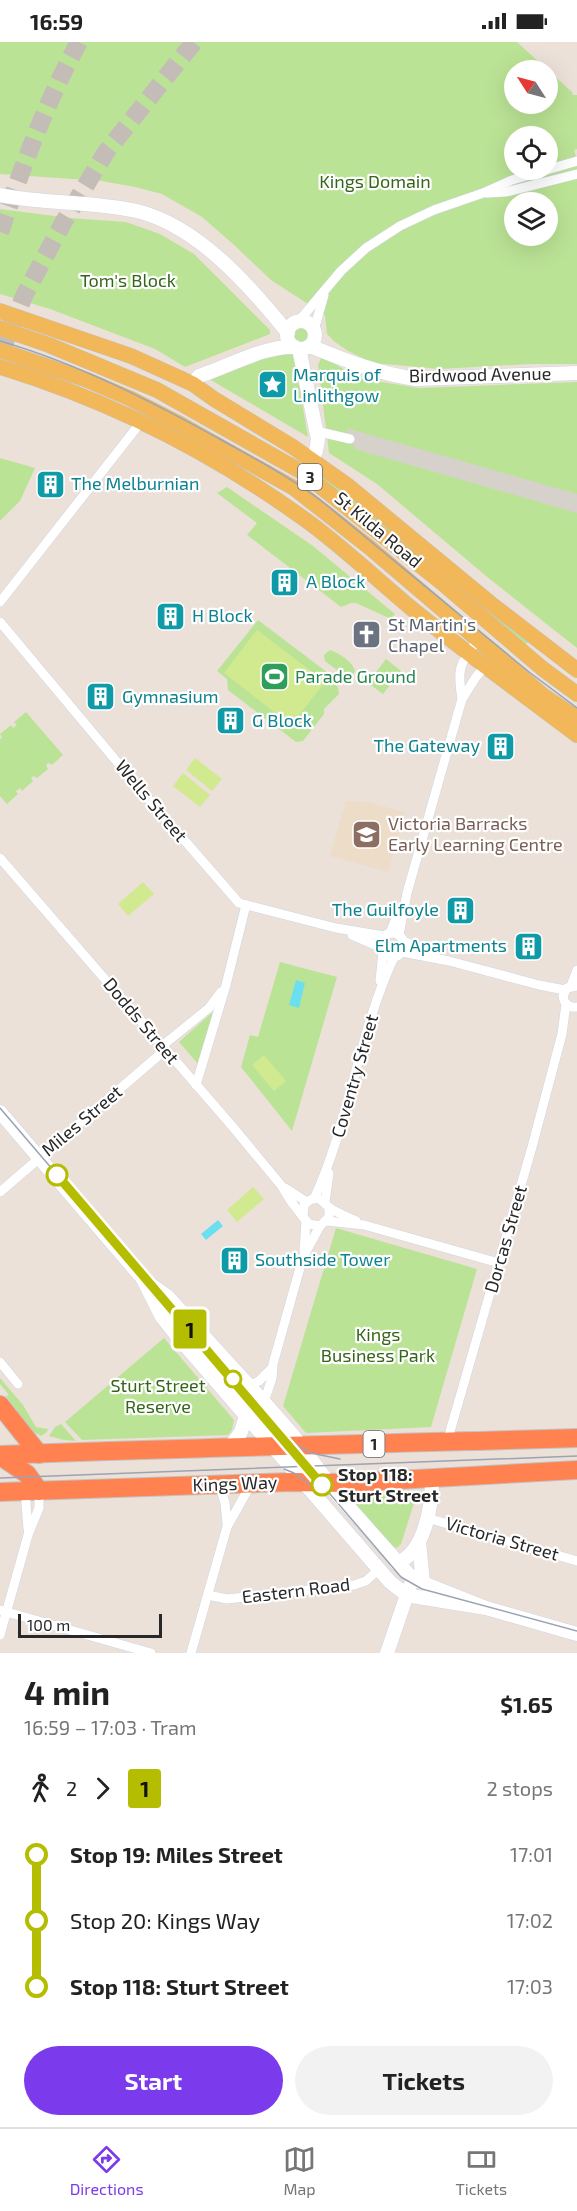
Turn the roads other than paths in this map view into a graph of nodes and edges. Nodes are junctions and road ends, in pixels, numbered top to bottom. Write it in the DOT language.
graph roads {
  1 [pos="577,161"];
  2 [pos="577,174"];
  3 [pos="483,193"];
  4 [pos="0,195"];
  5 [pos="332,280"];
  6 [pos="0,311"];
  7 [pos="0,328"];
  8 [pos="292,328"];
  9 [pos="307,342"];
  10 [pos="0,350"];
  11 [pos="261,353"];
  12 [pos="0,367"];
  13 [pos="577,373"];
  14 [pos="193,384"];
  15 [pos="157,390"];
  16 [pos="214,399"];
  17 [pos="149,407"];
  18 [pos="141,422"];
  19 [pos="316,431"];
  20 [pos="351,439"];
  21 [pos="307,466"];
  22 [pos="294,489"];
  23 [pos="0,602"];
  24 [pos="0,622"];
  25 [pos="472,647"];
  26 [pos="490,661"];
  27 [pos="577,670"];
  28 [pos="577,694"];
  29 [pos="462,699"];
  30 [pos="577,718"];
  31 [pos="577,735"];
  32 [pos="2,865"];
  33 [pos="246,905"];
  34 [pos="336,928"];
  35 [pos="394,937"];
  36 [pos="382,949"];
  37 [pos="398,954"];
  38 [pos="449,960"];
  39 [pos="577,970"];
  40 [pos="226,985"];
  41 [pos="539,985"];
  42 [pos="571,987"];
  43 [pos="379,989"];
  44 [pos="570,1005"];
  45 [pos="164,1048"];
  46 [pos="196,1085"];
  47 [pos="0,1112"];
  48 [pos="39,1158"];
  49 [pos="330,1162"];
  50 [pos="281,1185"];
  51 [pos="0,1192"];
  52 [pos="310,1200"];
  53 [pos="327,1205"];
  54 [pos="304,1219"];
  55 [pos="323,1223"];
  56 [pos="364,1225"];
  57 [pos="303,1257"];
  58 [pos="499,1263"];
  59 [pos="143,1279"];
  60 [pos="0,1362"];
  61 [pos="272,1368"];
  62 [pos="18,1384"];
  63 [pos="249,1386"];
  64 [pos="264,1402"];
  65 [pos="0,1405"];
  66 [pos="246,1416"];
  67 [pos="577,1438"];
  68 [pos="447,1442"];
  69 [pos="272,1446"];
  70 [pos="301,1446"];
  71 [pos="230,1447"];
  72 [pos="39,1454"];
  73 [pos="0,1456"];
  74 [pos="577,1470"];
  75 [pos="432,1479"];
  76 [pos="303,1482"];
  77 [pos="328,1483"];
  78 [pos="219,1484"];
  79 [pos="251,1484"];
  80 [pos="32,1491"];
  81 [pos="0,1492"];
  82 [pos="427,1518"];
  83 [pos="226,1527"];
  84 [pos="419,1542"];
  85 [pos="577,1561"];
  86 [pos="396,1563"];
  87 [pos="379,1569"];
  88 [pos="418,1581"];
  89 [pos="407,1594"];
  90 [pos="208,1595"];
  91 [pos="486,1608"];
  92 [pos="3,1611"];
  93 [pos="577,1634"];
  94 [pos="0,1635"];
  95 [pos="151,1653"];
  96 [pos="191,1653"];
  97 [pos="387,1653"];
  1 -- 3 [label="street"];
  2 -- 3 [label="street"];
  3 -- 5 [label="street"];
  4 -- 8 [label="street"];
  5 -- 8 [label="street"];
  5 -- 9 [label="street"];
  6 -- 14 [label="main road, St Kilda Road"];
  7 -- 15 [label="main road, St Kilda Road / 3"];
  8 -- 9 [label="street"];
  8 -- 9 [label="street"];
  8 -- 11 [label="street"];
  9 -- 11 [label="street"];
  9 -- 13 [label="street, Birdwood Avenue"];
  9 -- 19 [label="street"];
  10 -- 17 [label="main road, St Kilda Road"];
  11 -- 14 [label="street"];
  12 -- 18 [label="main road, St Kilda Road / 3"];
  14 -- 16 [label="main road, St Kilda Road"];
  15 -- 16 [label="main road"];
  15 -- 21 [label="main road, St Kilda Road / 3"];
  16 -- 21 [label="main road, St Kilda Road"];
  17 -- 18 [label="main road"];
  17 -- 22 [label="main road, St Kilda Road"];
  18 -- 23 [label="street"];
  18 -- 25 [label="main road, St Kilda Road / 3"];
  19 -- 20 [label="street"];
  19 -- 21 [label="street"];
  21 -- 22 [label="main road"];
  21 -- 27 [label="main road, St Kilda Road"];
  21 -- 28 [label="main road, St Kilda Road / 3"];
  22 -- 25 [label="main road, St Kilda Road"];
  24 -- 33 [label="street, Wells Street"];
  25 -- 26 [label="main road, St Kilda Road"];
  25 -- 29 [label="street"];
  26 -- 29 [label="street"];
  26 -- 30 [label="main road, St Kilda Road"];
  26 -- 31 [label="main road, St Kilda Road"];
  29 -- 35 [label="street"];
  32 -- 45 [label="street, Dodds Street"];
  33 -- 34 [label="street, Wells Street"];
  33 -- 40 [label="street, Miles Street"];
  34 -- 35 [label="street, Wells Street"];
  34 -- 36 [label="street, Wells Street"];
  35 -- 36 [label="street, Coventry Street"];
  35 -- 37 [label="street, Coventry Street"];
  35 -- 38 [label="street, Wells Street"];
  36 -- 37 [label="street, Wells Street"];
  36 -- 43 [label="street, Coventry Street"];
  37 -- 38 [label="street, Wells Street"];
  37 -- 43 [label="street, Coventry Street"];
  38 -- 41 [label="street, Wells Street"];
  39 -- 42 [label="street"];
  40 -- 45 [label="street, Miles Street"];
  40 -- 46 [label="street, Miles Street"];
  41 -- 42 [label="street, Wells Street"];
  41 -- 44 [label="street, Wells Street"];
  42 -- 44 [label="street, Dorcas Street"];
  43 -- 49 [label="street, Coventry Street"];
  44 -- 58 [label="street, Dorcas Street"];
  45 -- 46 [label="street, Dodds Street"];
  45 -- 48 [label="street, Miles Street"];
  46 -- 50 [label="street, Dodds Street"];
  47 -- 48 [label="street"];
  48 -- 51 [label="street, Miles Street"];
  48 -- 59 [label="street"];
  49 -- 52 [label="street, Coventry Street"];
  49 -- 53 [label="street, Coventry Street"];
  50 -- 52 [label="street, Dodds Street"];
  50 -- 54 [label="street, Dodds Street"];
  52 -- 53 [label="street"];
  52 -- 54 [label="street"];
  53 -- 55 [label="street"];
  53 -- 56 [label="street"];
  54 -- 55 [label="street"];
  54 -- 57 [label="street"];
  55 -- 56 [label="street"];
  55 -- 57 [label="street"];
  56 -- 58 [label="street"];
  57 -- 61 [label="street"];
  58 -- 68 [label="street, Dorcas Street"];
  59 -- 63 [label="street"];
  59 -- 66 [label="street"];
  60 -- 62 [label="street"];
  61 -- 63 [label="street"];
  61 -- 64 [label="street"];
  63 -- 64 [label="street"];
  64 -- 70 [label="street"];
  65 -- 72 [label="highway"];
  66 -- 69 [label="street"];
  66 -- 71 [label="street"];
  67 -- 68 [label="highway, Kings Way / 1"];
  68 -- 70 [label="highway, Kings Way / 1"];
  69 -- 70 [label="highway, Kings Way / 1"];
  69 -- 71 [label="highway, Kings Way / 1"];
  69 -- 76 [label="street"];
  70 -- 77 [label="street"];
  71 -- 72 [label="highway, Kings Way / 1"];
  72 -- 73 [label="highway, Kings Way / 1"];
  73 -- 80 [label="highway"];
  74 -- 75 [label="highway, Kings Way / 1"];
  75 -- 77 [label="highway, Kings Way / 1"];
  75 -- 82 [label="street"];
  76 -- 77 [label="highway, Kings Way / 1"];
  76 -- 79 [label="highway, Kings Way / 1"];
  76 -- 87 [label="street"];
  77 -- 86 [label="street"];
  78 -- 79 [label="highway, Kings Way / 1"];
  78 -- 80 [label="highway, Kings Way / 1"];
  78 -- 83 [label="street"];
  79 -- 83 [label="street"];
  80 -- 81 [label="highway, Kings Way / 1"];
  80 -- 92 [label="street"];
  82 -- 84 [label="street"];
  82 -- 85 [label="street, Victoria Street"];
  83 -- 90 [label="street"];
  84 -- 86 [label="street"];
  84 -- 88 [label="street"];
  86 -- 88 [label="street"];
  87 -- 89 [label="street"];
  87 -- 90 [label="street, Eastern Road"];
  88 -- 89 [label="street"];
  88 -- 91 [label="street"];
  89 -- 91 [label="street"];
  89 -- 97 [label="street"];
  90 -- 96 [label="street"];
  91 -- 93 [label="street"];
  92 -- 94 [label="street"];
  92 -- 95 [label="street"];
}
